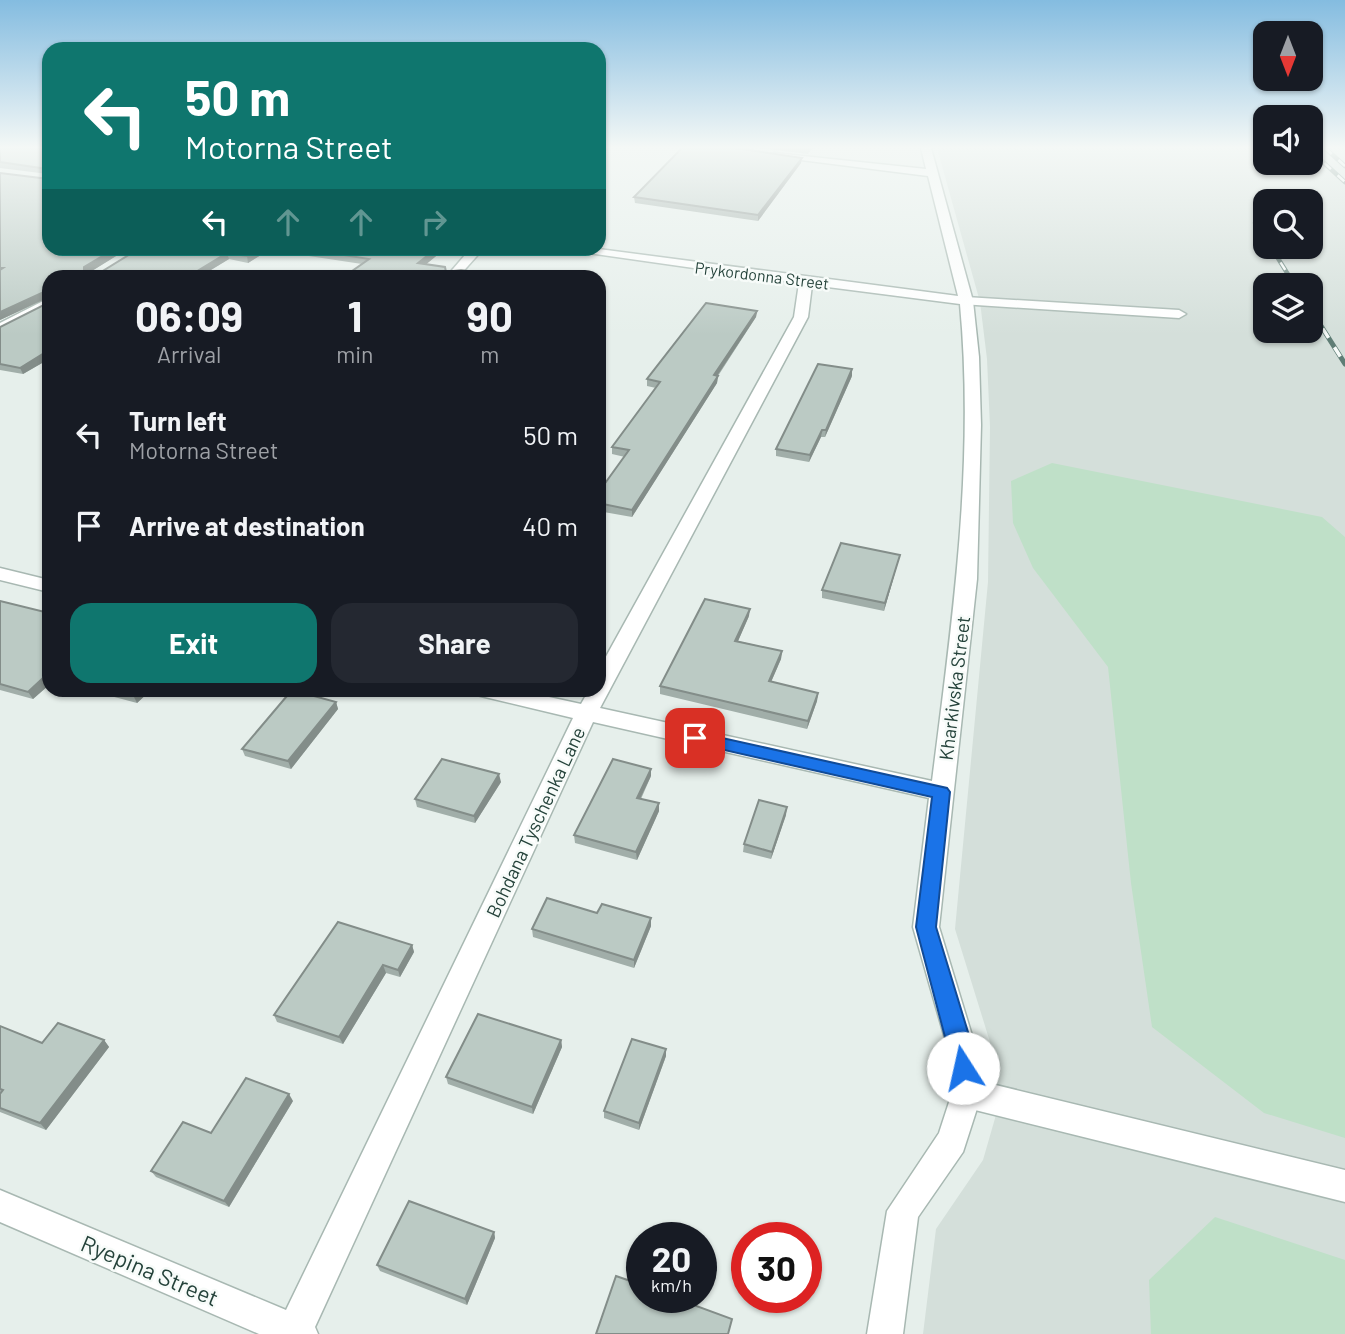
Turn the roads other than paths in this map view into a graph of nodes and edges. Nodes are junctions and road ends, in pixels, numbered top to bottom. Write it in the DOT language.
graph roads {
  1 [pos="942,210"];
  2 [pos="606,254"];
  3 [pos="471,256"];
  4 [pos="458,270"];
  5 [pos="806,281"];
  6 [pos="966,301"];
  7 [pos="42,306"];
  8 [pos="1180,314"];
  9 [pos="0,329"];
  10 [pos="0,574"];
  11 [pos="42,584"];
  12 [pos="606,677"];
  13 [pos="514,697"];
  14 [pos="595,697"];
  15 [pos="586,714"];
  16 [pos="941,792"];
  17 [pos="967,1093"];
  18 [pos="1345,1186"];
  19 [pos="0,1206"];
  20 [pos="295,1333"];
  21 [pos="885,1334"];
  1 -- 6 [label="street, Kharkivska Street"];
  2 -- 5 [label="street, Prykordonna Street"];
  3 -- 4 [label="street"];
  5 -- 6 [label="street, Prykordonna Street"];
  5 -- 12 [label="street, Bohdana Tyschenka Lane"];
  6 -- 8 [label="street, Prykordonna Street"];
  6 -- 16 [label="street, Kharkivska Street"];
  7 -- 9 [label="street"];
  10 -- 11 [label="street"];
  13 -- 15 [label="street"];
  14 -- 15 [label="street, Bohdana Tyschenka Lane"];
  15 -- 16 [label="street"];
  15 -- 20 [label="street, Bohdana Tyschenka Lane"];
  16 -- 17 [label="street, Kharkivska Street"];
  17 -- 18 [label="street"];
  17 -- 21 [label="street, Kharkivska Street"];
  19 -- 20 [label="street, Ryepina Street"];
}
